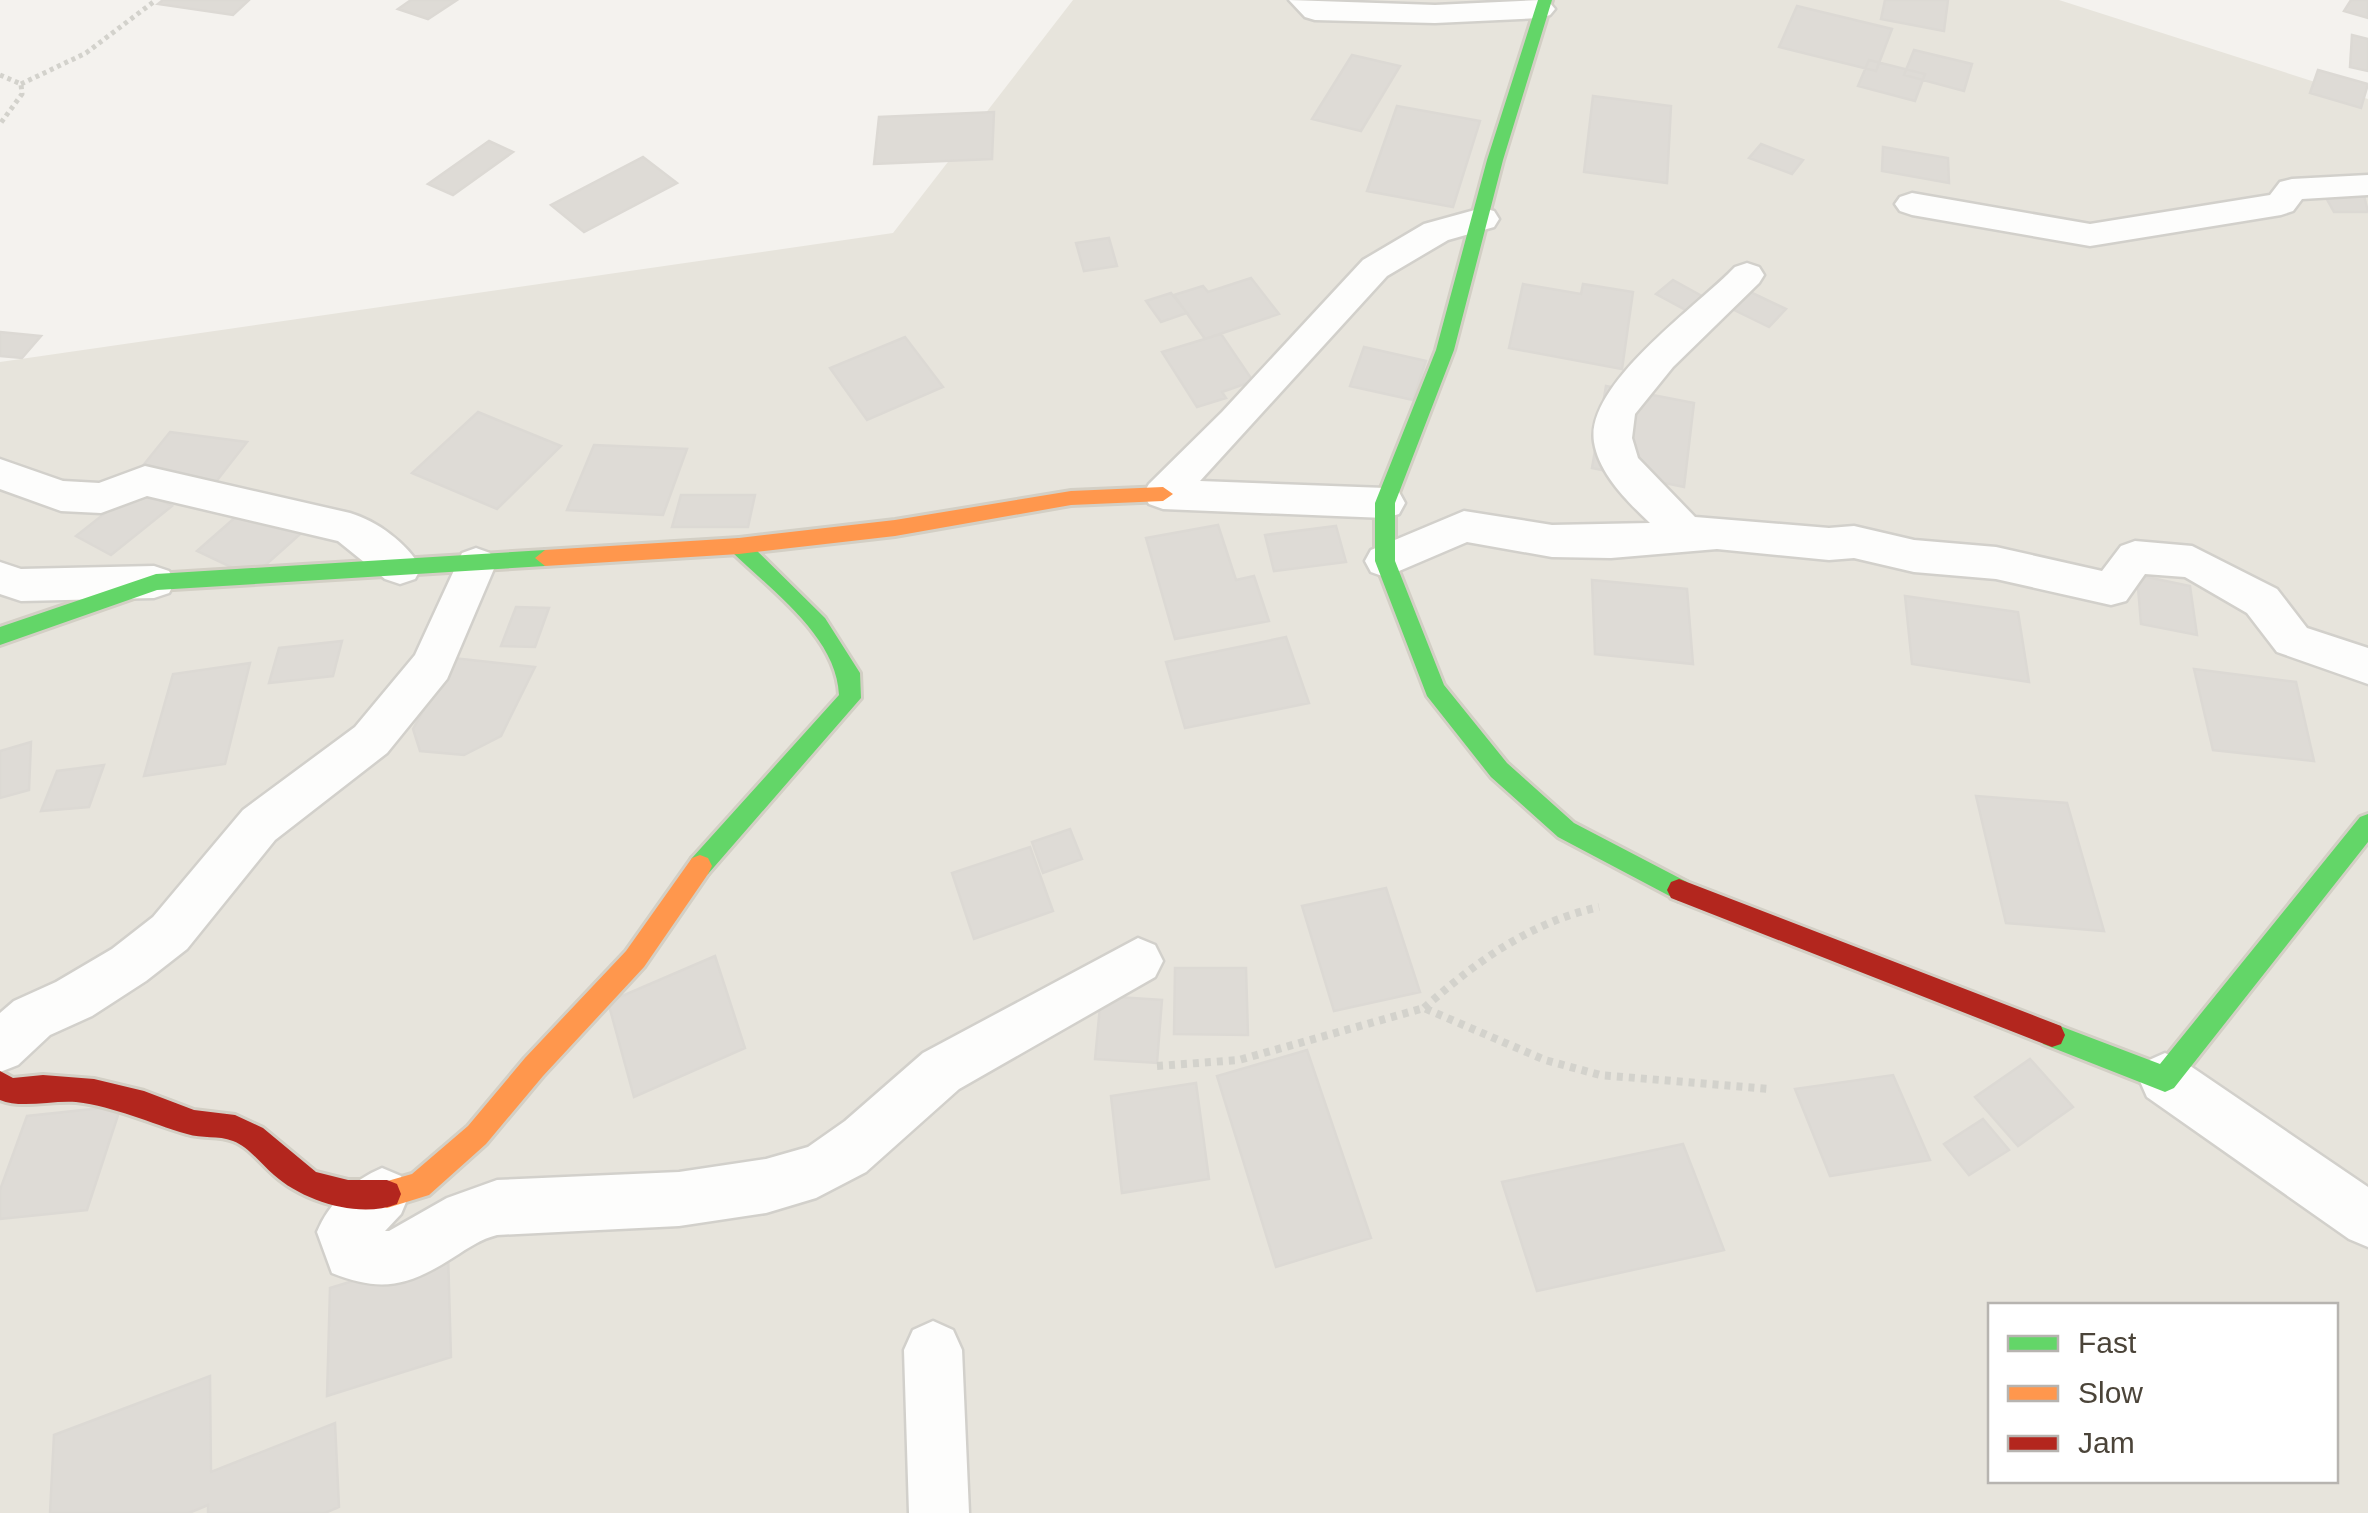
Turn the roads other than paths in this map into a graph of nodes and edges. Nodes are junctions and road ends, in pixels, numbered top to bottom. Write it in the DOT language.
graph roads {
  1 [pos="1304,0"];
  2 [pos="1542,4"];
  3 [pos="2368,185"];
  4 [pos="1912,204"];
  5 [pos="1482,219"];
  6 [pos="1746,274"];
  7 [pos="0,474"];
  8 [pos="1163,494"];
  9 [pos="1385,503"];
  10 [pos="1692,536"];
  11 [pos="739,546"];
  12 [pos="1385,561"];
  13 [pos="476,564"];
  14 [pos="400,568"];
  15 [pos="0,578"];
  16 [pos="156,582"];
  17 [pos="0,636"];
  18 [pos="2368,666"];
  19 [pos="2368,824"];
  20 [pos="1138,961"];
  21 [pos="0,1046"];
  22 [pos="2165,1079"];
  23 [pos="0,1084"];
  24 [pos="382,1195"];
  25 [pos="2368,1220"];
  26 [pos="934,1350"];
  27 [pos="939,1513"];
  1 -- 2 [label="street"];
  2 -- 5 [label="street"];
  3 -- 4 [label="street"];
  5 -- 8 [label="street"];
  5 -- 9 [label="street"];
  6 -- 10 [label="street"];
  7 -- 14 [label="street"];
  8 -- 9 [label="street"];
  8 -- 11 [label="street"];
  9 -- 12 [label="street"];
  10 -- 12 [label="street"];
  10 -- 18 [label="street"];
  11 -- 13 [label="street"];
  11 -- 24 [label="street"];
  12 -- 22 [label="street"];
  13 -- 14 [label="street"];
  13 -- 21 [label="street"];
  14 -- 16 [label="street"];
  15 -- 16 [label="street"];
  16 -- 17 [label="street"];
  19 -- 22 [label="street"];
  20 -- 24 [label="street"];
  22 -- 25 [label="street"];
  23 -- 24 [label="street"];
  26 -- 27 [label="street"];
}
